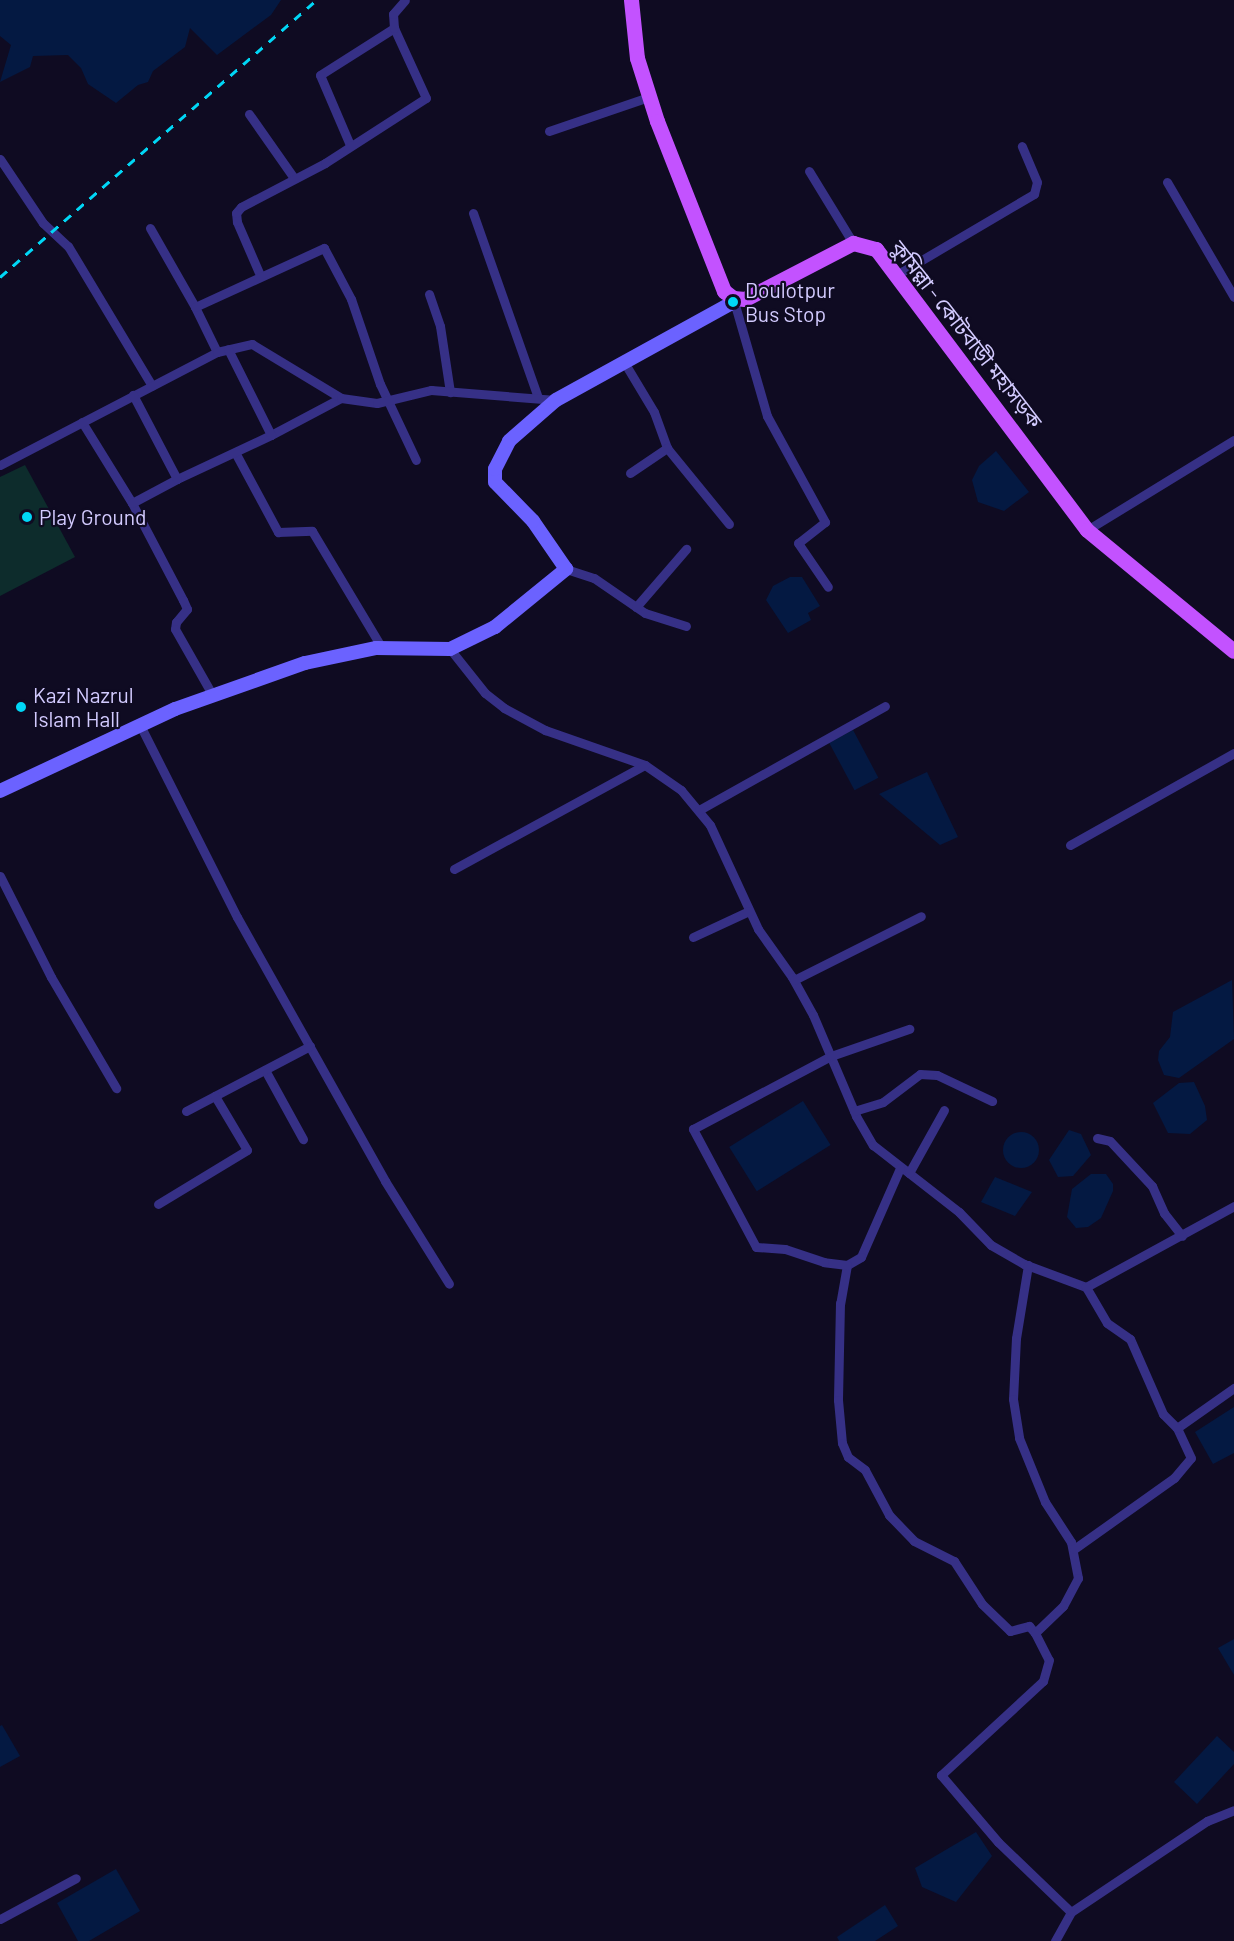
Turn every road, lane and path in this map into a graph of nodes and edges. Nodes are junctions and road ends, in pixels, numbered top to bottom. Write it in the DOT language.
graph roads {
  1 [pos="405,0"];
  2 [pos="632,0"];
  3 [pos="394,28"];
  4 [pos="649,97"];
  5 [pos="249,114"];
  6 [pos="549,130"];
  7 [pos="350,145"];
  8 [pos="1022,146"];
  9 [pos="0,160"];
  10 [pos="809,171"];
  11 [pos="294,178"];
  12 [pos="1167,182"];
  13 [pos="473,213"];
  14 [pos="150,228"];
  15 [pos="853,243"];
  16 [pos="260,274"];
  17 [pos="898,274"];
  18 [pos="429,294"];
  19 [pos="1234,297"];
  20 [pos="733,298"];
  21 [pos="195,307"];
  22 [pos="228,349"];
  23 [pos="217,352"];
  24 [pos="624,362"];
  25 [pos="152,386"];
  26 [pos="450,392"];
  27 [pos="133,395"];
  28 [pos="341,398"];
  29 [pos="538,399"];
  30 [pos="390,400"];
  31 [pos="556,400"];
  32 [pos="82,422"];
  33 [pos="271,435"];
  34 [pos="1234,440"];
  35 [pos="667,448"];
  36 [pos="236,454"];
  37 [pos="416,460"];
  38 [pos="0,465"];
  39 [pos="630,473"];
  40 [pos="177,479"];
  41 [pos="132,503"];
  42 [pos="729,524"];
  43 [pos="1087,530"];
  44 [pos="686,549"];
  45 [pos="566,569"];
  46 [pos="828,587"];
  47 [pos="636,608"];
  48 [pos="686,626"];
  49 [pos="382,648"];
  50 [pos="450,649"];
  51 [pos="1234,651"];
  52 [pos="213,696"];
  53 [pos="885,706"];
  54 [pos="140,725"];
  55 [pos="1234,753"];
  56 [pos="645,765"];
  57 [pos="0,791"];
  58 [pos="699,810"];
  59 [pos="1070,845"];
  60 [pos="454,869"];
  61 [pos="0,876"];
  62 [pos="749,911"];
  63 [pos="921,916"];
  64 [pos="693,937"];
  65 [pos="794,980"];
  66 [pos="909,1029"];
  67 [pos="310,1046"];
  68 [pos="831,1056"];
  69 [pos="265,1070"];
  70 [pos="116,1088"];
  71 [pos="215,1096"];
  72 [pos="992,1101"];
  73 [pos="944,1110"];
  74 [pos="186,1111"];
  75 [pos="854,1111"];
  76 [pos="1097,1138"];
  77 [pos="303,1139"];
  78 [pos="900,1168"];
  79 [pos="909,1173"];
  80 [pos="158,1204"];
  81 [pos="1234,1206"];
  82 [pos="1182,1236"];
  83 [pos="847,1265"];
  84 [pos="1028,1265"];
  85 [pos="449,1284"];
  86 [pos="1086,1287"];
  87 [pos="1234,1388"];
  88 [pos="1177,1428"];
  89 [pos="1074,1549"];
  90 [pos="1035,1633"];
  91 [pos="1234,1810"];
  92 [pos="76,1878"];
  93 [pos="1071,1912"];
  94 [pos="0,1918"];
  95 [pos="1055,1941"];
  1 -- 3 [label="street"];
  2 -- 4 [label="main road"];
  3 -- 7 [label="street"];
  3 -- 7 [label="street"];
  4 -- 6 [label="street"];
  4 -- 20 [label="main road"];
  5 -- 11 [label="street"];
  7 -- 11 [label="street"];
  8 -- 17 [label="street"];
  9 -- 25 [label="street"];
  10 -- 15 [label="street"];
  11 -- 16 [label="street"];
  12 -- 19 [label="street"];
  13 -- 29 [label="street"];
  14 -- 21 [label="street"];
  15 -- 17 [label="main road, কুমিল্লা - কোটবাড়ী মহাসড়ক"];
  15 -- 20 [label="main road"];
  16 -- 21 [label="street"];
  16 -- 30 [label="street"];
  17 -- 43 [label="main road, কুমিল্লা - কোটবাড়ী মহাসড়ক"];
  18 -- 26 [label="street"];
  20 -- 24 [label="street"];
  20 -- 46 [label="street"];
  21 -- 23 [label="street"];
  22 -- 23 [label="street"];
  22 -- 28 [label="street"];
  22 -- 33 [label="street"];
  23 -- 25 [label="street"];
  24 -- 31 [label="street"];
  24 -- 35 [label="street"];
  25 -- 27 [label="street"];
  26 -- 29 [label="street"];
  26 -- 30 [label="street"];
  27 -- 32 [label="street"];
  27 -- 40 [label="street"];
  28 -- 30 [label="street"];
  28 -- 33 [label="street"];
  29 -- 31 [label="street"];
  30 -- 37 [label="street"];
  31 -- 45 [label="street"];
  32 -- 38 [label="street"];
  32 -- 41 [label="street"];
  33 -- 36 [label="street"];
  34 -- 43 [label="street"];
  35 -- 39 [label="street"];
  35 -- 42 [label="street"];
  36 -- 40 [label="street"];
  36 -- 49 [label="street"];
  40 -- 41 [label="street"];
  41 -- 52 [label="street"];
  43 -- 51 [label="main road, কুমিল্লা - কোটবাড়ী মহাসড়ক"];
  44 -- 47 [label="street"];
  45 -- 47 [label="street"];
  45 -- 50 [label="street"];
  47 -- 48 [label="street"];
  49 -- 50 [label="street"];
  49 -- 52 [label="street"];
  50 -- 56 [label="street"];
  52 -- 54 [label="street"];
  53 -- 58 [label="street"];
  54 -- 57 [label="street"];
  54 -- 67 [label="street"];
  55 -- 59 [label="street"];
  56 -- 58 [label="street"];
  56 -- 60 [label="street"];
  58 -- 62 [label="street"];
  61 -- 70 [label="street"];
  62 -- 64 [label="street"];
  62 -- 65 [label="street"];
  63 -- 65 [label="street"];
  65 -- 68 [label="street"];
  66 -- 68 [label="street"];
  67 -- 69 [label="street"];
  67 -- 85 [label="street"];
  68 -- 75 [label="street"];
  68 -- 83 [label="street"];
  69 -- 71 [label="street"];
  69 -- 77 [label="street"];
  71 -- 74 [label="street"];
  71 -- 80 [label="street"];
  72 -- 75 [label="street"];
  73 -- 79 [label="street"];
  75 -- 78 [label="street"];
  76 -- 82 [label="street"];
  78 -- 79 [label="street"];
  78 -- 83 [label="street"];
  79 -- 84 [label="street"];
  81 -- 82 [label="street"];
  82 -- 86 [label="street"];
  83 -- 90 [label="street"];
  84 -- 86 [label="street"];
  84 -- 89 [label="street"];
  86 -- 88 [label="street"];
  87 -- 88 [label="street"];
  88 -- 89 [label="street"];
  89 -- 90 [label="street"];
  90 -- 93 [label="street"];
  91 -- 93 [label="street"];
  92 -- 94 [label="street"];
  93 -- 95 [label="street"];
}
